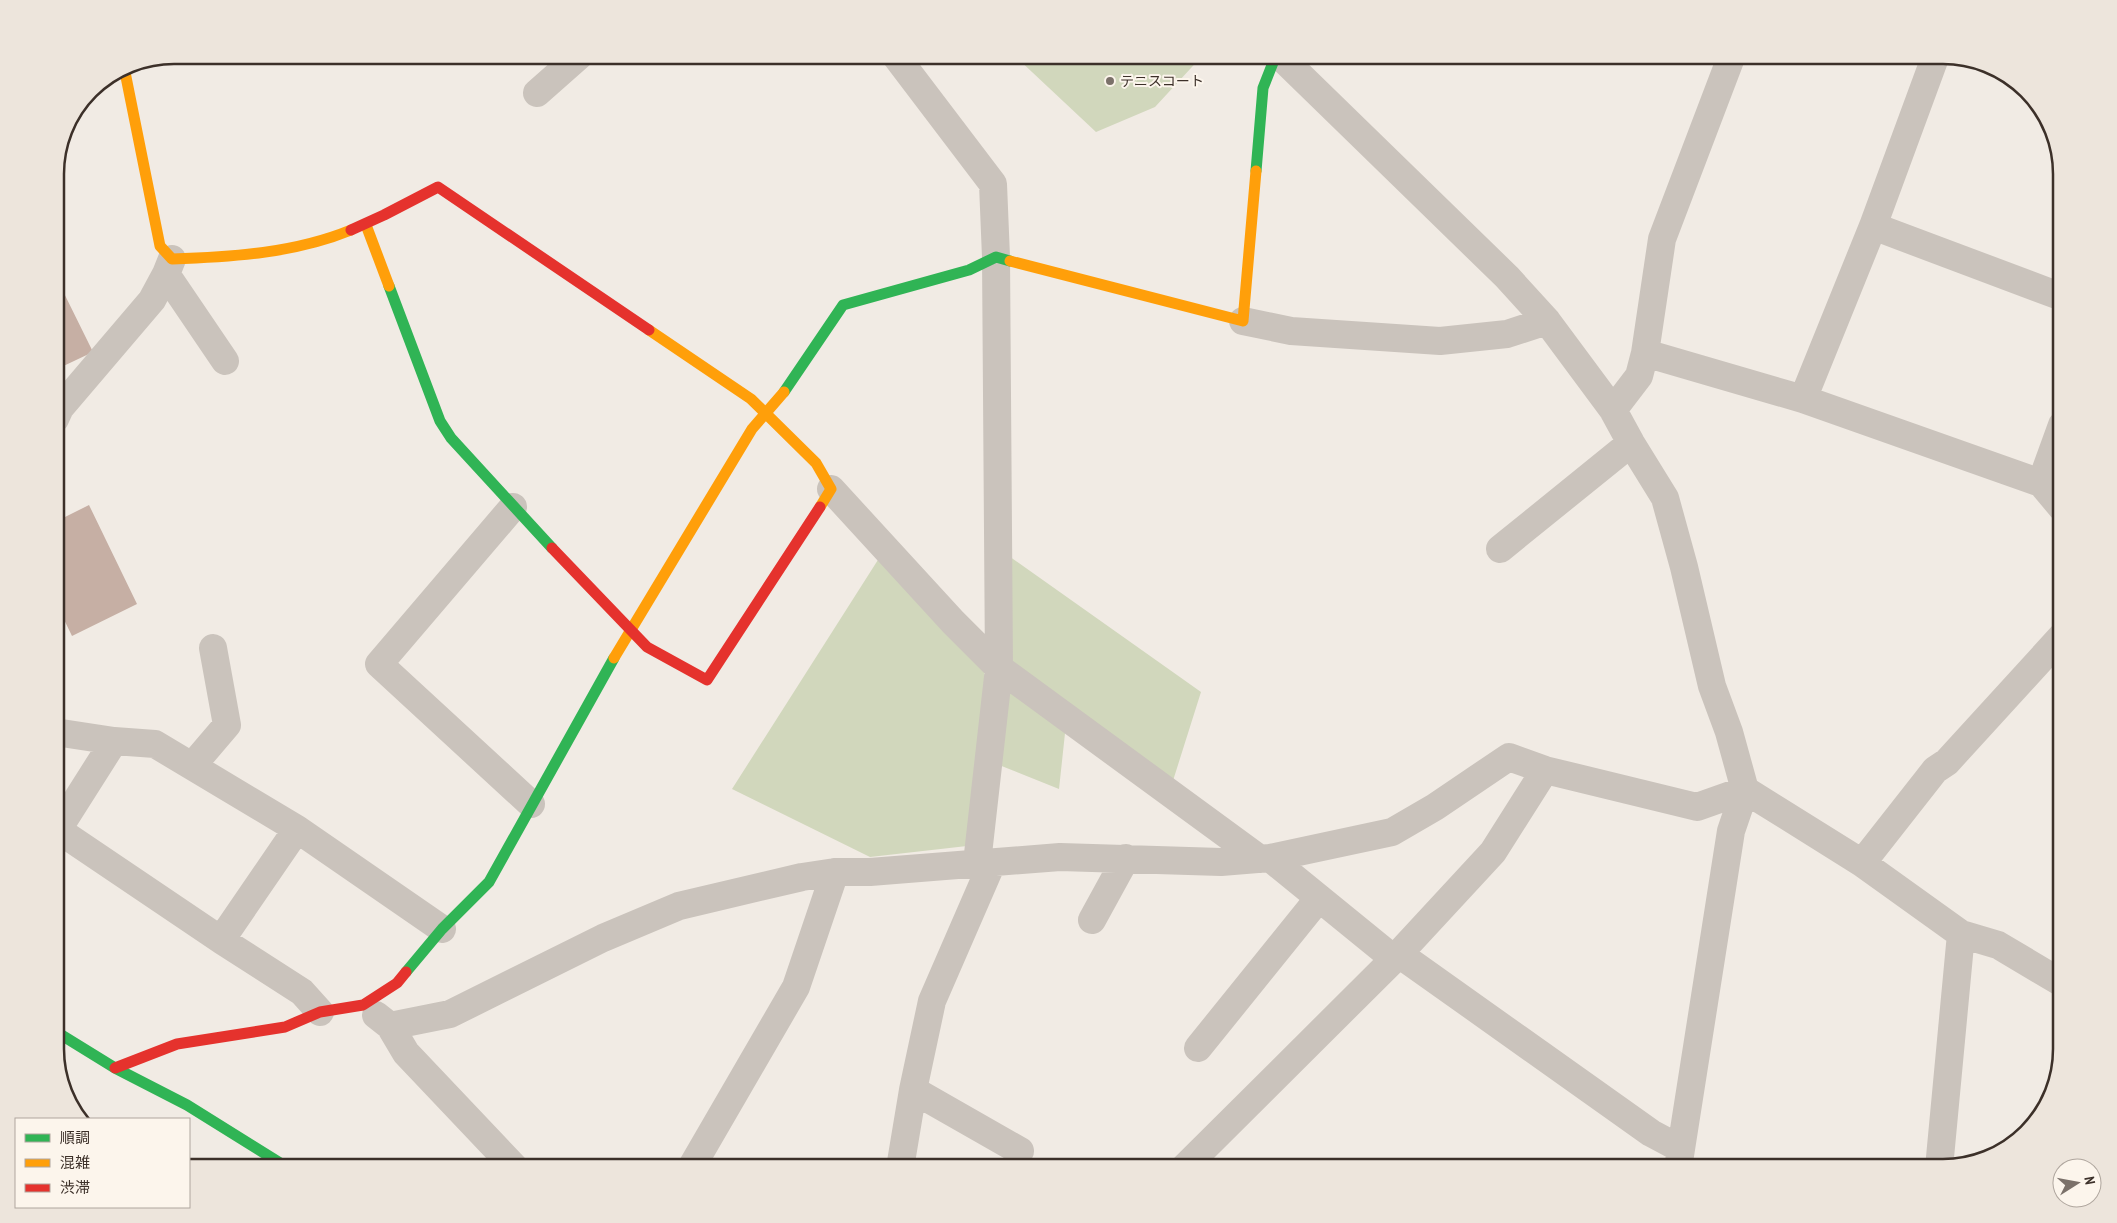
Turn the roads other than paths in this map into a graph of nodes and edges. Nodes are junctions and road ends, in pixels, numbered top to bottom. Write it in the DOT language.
graph roads {
  1 [pos="570,64"];
  2 [pos="902,64"];
  3 [pos="1274,64"];
  4 [pos="1287,64"];
  5 [pos="1729,64"];
  6 [pos="1933,64"];
  7 [pos="126,75"];
  8 [pos="537,93"];
  9 [pos="366,225"];
  10 [pos="1873,226"];
  11 [pos="996,257"];
  12 [pos="169,266"];
  13 [pos="2053,295"];
  14 [pos="1243,321"];
  15 [pos="1547,321"];
  16 [pos="1645,353"];
  17 [pos="225,361"];
  18 [pos="1803,399"];
  19 [pos="64,403"];
  20 [pos="1613,410"];
  21 [pos="765,413"];
  22 [pos="1631,443"];
  23 [pos="2053,450"];
  24 [pos="2041,483"];
  25 [pos="831,490"];
  26 [pos="2053,497"];
  27 [pos="513,507"];
  28 [pos="1500,549"];
  29 [pos="629,630"];
  30 [pos="2053,646"];
  31 [pos="213,648"];
  32 [pos="999,668"];
  33 [pos="64,733"];
  34 [pos="114,741"];
  35 [pos="192,766"];
  36 [pos="1545,770"];
  37 [pos="1745,790"];
  38 [pos="531,804"];
  39 [pos="64,821"];
  40 [pos="297,829"];
  41 [pos="64,837"];
  42 [pos="1126,858"];
  43 [pos="1265,858"];
  44 [pos="984,863"];
  45 [pos="1862,863"];
  46 [pos="835,872"];
  47 [pos="1319,898"];
  48 [pos="1092,920"];
  49 [pos="442,929"];
  50 [pos="1961,934"];
  51 [pos="221,940"];
  52 [pos="1396,957"];
  53 [pos="2053,978"];
  54 [pos="363,1005"];
  55 [pos="320,1012"];
  56 [pos="390,1026"];
  57 [pos="64,1037"];
  58 [pos="1198,1048"];
  59 [pos="115,1068"];
  60 [pos="913,1090"];
  61 [pos="183,1112"];
  62 [pos="1020,1151"];
  63 [pos="1680,1158"];
  64 [pos="271,1159"];
  65 [pos="507,1159"];
  66 [pos="696,1159"];
  67 [pos="902,1159"];
  68 [pos="1202,1159"];
  69 [pos="1940,1159"];
  1 -- 8 [label="street"];
  2 -- 11 [label="street"];
  3 -- 14 [label="street"];
  4 -- 15 [label="street"];
  5 -- 16 [label="street"];
  6 -- 10 [label="street"];
  7 -- 12 [label="street"];
  9 -- 12 [label="street"];
  9 -- 21 [label="street"];
  9 -- 27 [label="street"];
  10 -- 13 [label="street"];
  10 -- 18 [label="street"];
  11 -- 14 [label="street"];
  11 -- 21 [label="street"];
  11 -- 32 [label="street"];
  12 -- 17 [label="street"];
  12 -- 19 [label="street"];
  14 -- 15 [label="street"];
  15 -- 20 [label="street"];
  16 -- 18 [label="street"];
  16 -- 20 [label="street"];
  18 -- 24 [label="street"];
  20 -- 22 [label="street"];
  21 -- 25 [label="street"];
  21 -- 29 [label="street"];
  22 -- 28 [label="street"];
  22 -- 37 [label="street"];
  23 -- 24 [label="street"];
  24 -- 26 [label="street"];
  25 -- 29 [label="street"];
  25 -- 32 [label="street"];
  27 -- 29 [label="street"];
  27 -- 38 [label="street"];
  29 -- 38 [label="street"];
  30 -- 45 [label="street"];
  31 -- 35 [label="street"];
  32 -- 43 [label="street"];
  32 -- 44 [label="street"];
  33 -- 34 [label="street"];
  34 -- 35 [label="street"];
  34 -- 39 [label="street"];
  35 -- 40 [label="street"];
  36 -- 37 [label="street"];
  36 -- 43 [label="street"];
  36 -- 52 [label="street"];
  37 -- 45 [label="street"];
  37 -- 63 [label="street"];
  38 -- 49 [label="street"];
  40 -- 49 [label="street"];
  40 -- 51 [label="street"];
  41 -- 51 [label="street"];
  42 -- 43 [label="street"];
  42 -- 44 [label="street"];
  42 -- 48 [label="street"];
  43 -- 47 [label="street"];
  44 -- 46 [label="street"];
  44 -- 60 [label="street"];
  45 -- 50 [label="street"];
  46 -- 56 [label="street"];
  46 -- 66 [label="street"];
  47 -- 52 [label="street"];
  47 -- 58 [label="street"];
  49 -- 54 [label="street"];
  50 -- 53 [label="street"];
  50 -- 69 [label="street"];
  51 -- 55 [label="street"];
  52 -- 63 [label="street"];
  52 -- 68 [label="street"];
  54 -- 55 [label="street"];
  54 -- 56 [label="street"];
  55 -- 59 [label="street"];
  56 -- 65 [label="street"];
  57 -- 59 [label="street"];
  59 -- 61 [label="street"];
  60 -- 62 [label="street"];
  60 -- 67 [label="street"];
  61 -- 64 [label="street"];
}
